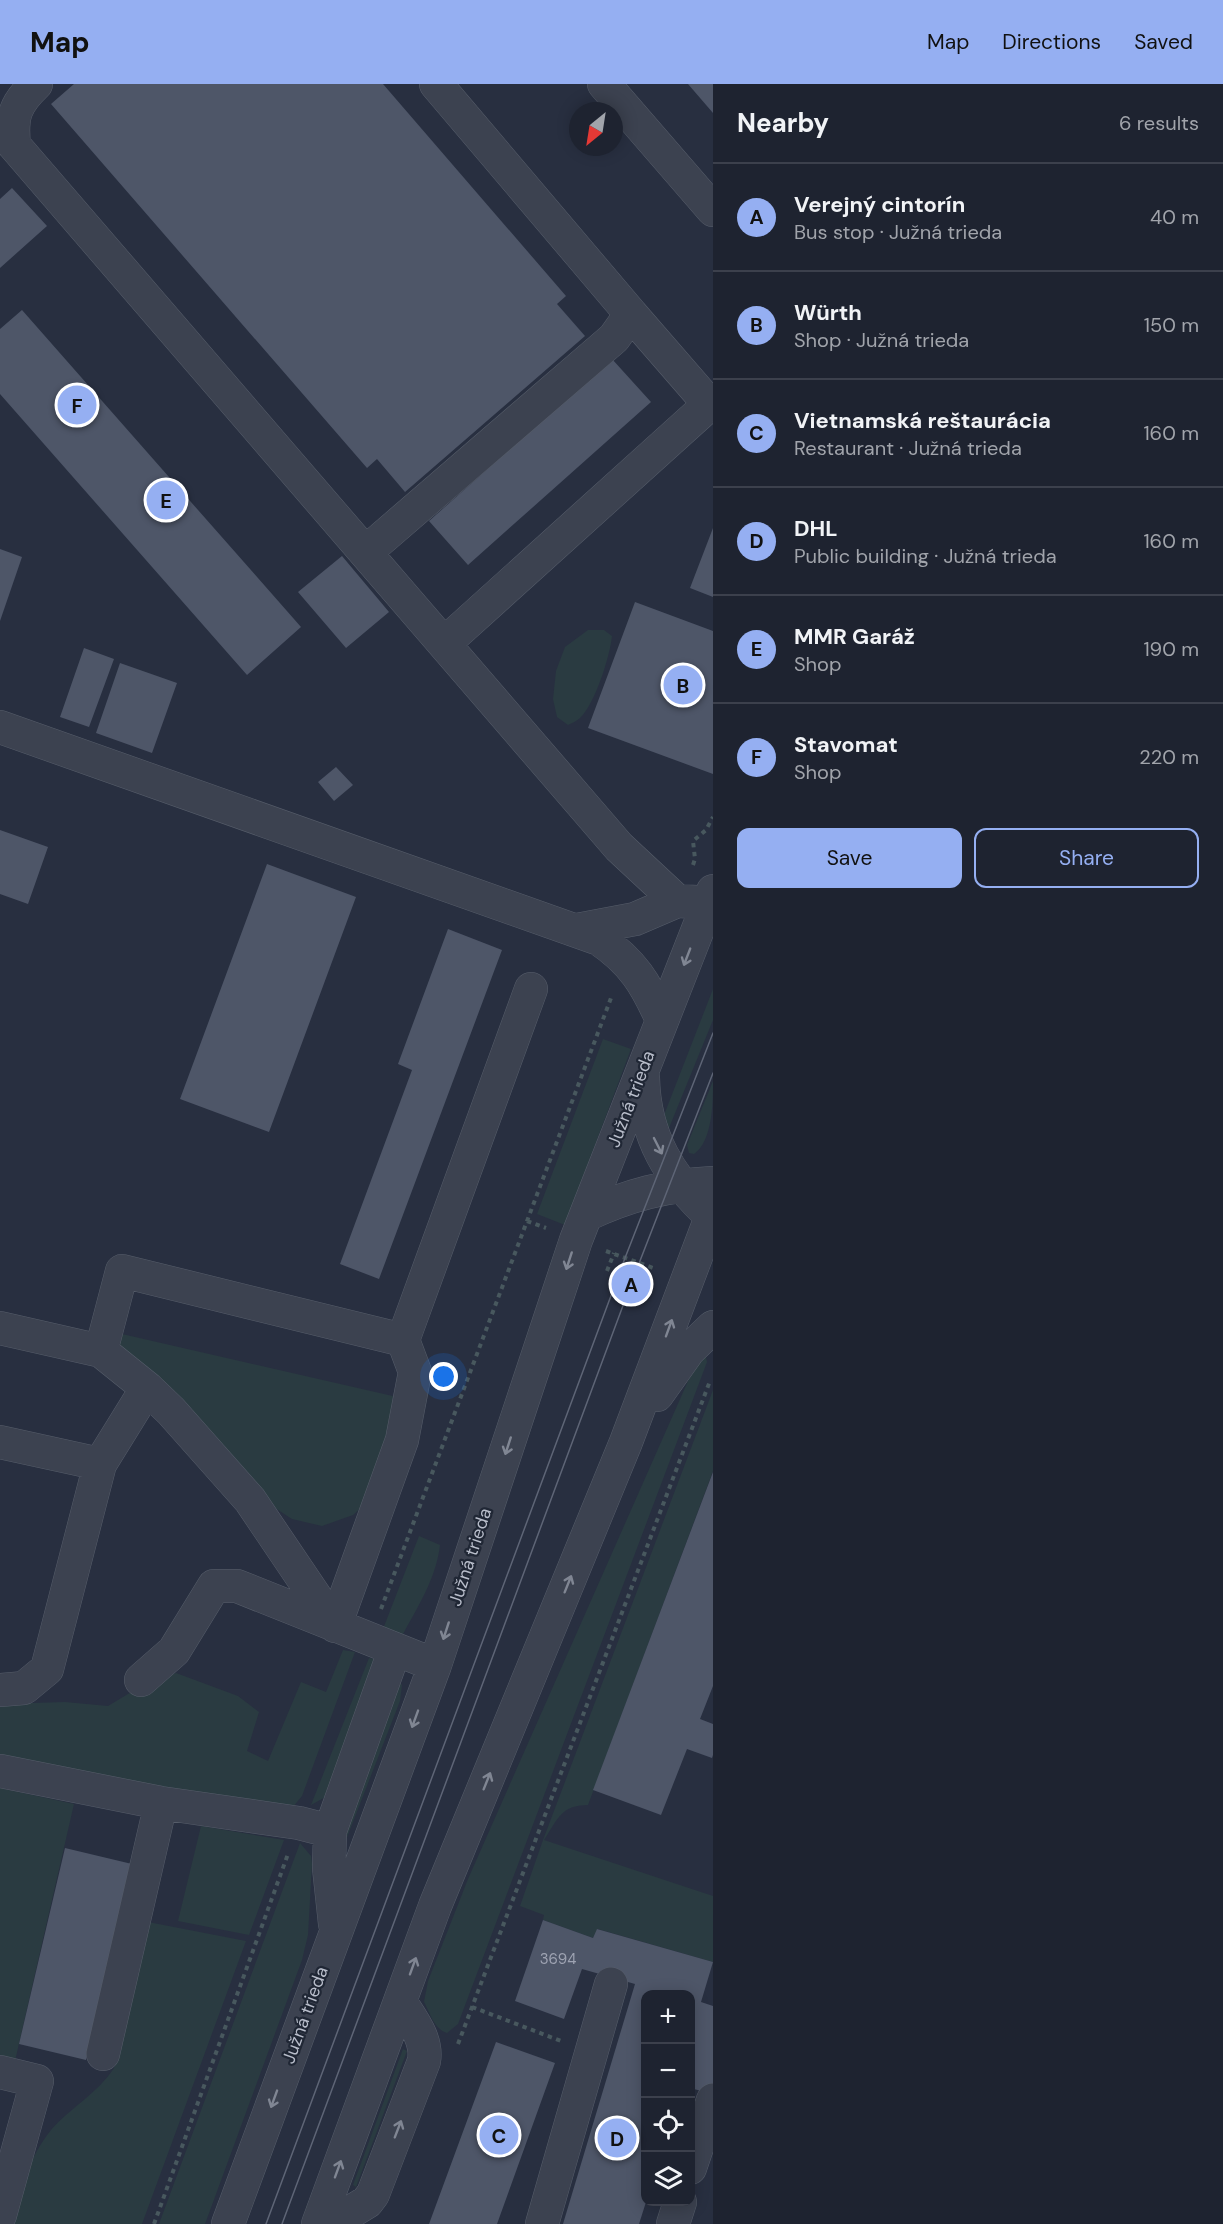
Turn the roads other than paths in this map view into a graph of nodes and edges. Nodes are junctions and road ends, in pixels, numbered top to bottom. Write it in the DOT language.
graph roads {
  1 [pos="36,84"];
  2 [pos="436,84"];
  3 [pos="604,84"];
  4 [pos="713,210"];
  5 [pos="630,314"];
  6 [pos="712,403"];
  7 [pos="366,552"];
  8 [pos="445,643"];
  9 [pos="0,727"];
  10 [pos="703,900"];
  11 [pos="577,930"];
  12 [pos="531,989"];
  13 [pos="663,1020"];
  14 [pos="643,1069"];
  15 [pos="697,1184"];
  16 [pos="712,1215"];
  17 [pos="581,1227"];
  18 [pos="713,1327"];
  19 [pos="0,1328"];
  20 [pos="402,1340"];
  21 [pos="101,1352"];
  22 [pos="147,1388"];
  23 [pos="0,1442"];
  24 [pos="626,1442"];
  25 [pos="100,1464"];
  26 [pos="335,1626"];
  27 [pos="382,1644"];
  28 [pos="435,1665"];
  29 [pos="141,1680"];
  30 [pos="0,1690"];
  31 [pos="0,1771"];
  32 [pos="161,1803"];
  33 [pos="315,1827"];
  34 [pos="336,1932"];
  35 [pos="611,1984"];
  36 [pos="400,2001"];
  37 [pos="103,2054"];
  38 [pos="0,2072"];
  39 [pos="713,2100"];
  40 [pos="695,2153"];
  41 [pos="679,2206"];
  42 [pos="0,2215"];
  43 [pos="228,2224"];
  44 [pos="318,2224"];
  45 [pos="332,2224"];
  46 [pos="542,2224"];
  47 [pos="673,2224"];
  1 -- 7 [label="street"];
  2 -- 5 [label="street"];
  3 -- 4 [label="street"];
  5 -- 6 [label="street"];
  5 -- 7 [label="street"];
  6 -- 8 [label="street"];
  7 -- 8 [label="street"];
  8 -- 10 [label="street"];
  9 -- 11 [label="street"];
  10 -- 11 [label="street"];
  10 -- 13 [label="street, Južná trieda, one-way"];
  11 -- 13 [label="street"];
  12 -- 20 [label="street"];
  13 -- 14 [label="street, Južná trieda"];
  14 -- 15 [label="street, one-way"];
  14 -- 17 [label="street, Južná trieda"];
  15 -- 16 [label="street"];
  15 -- 17 [label="street"];
  24 -- 16 [label="street, one-way"];
  17 -- 28 [label="street, Južná trieda, one-way"];
  18 -- 24 [label="street"];
  19 -- 21 [label="street"];
  20 -- 21 [label="street"];
  20 -- 26 [label="street"];
  21 -- 22 [label="street"];
  22 -- 25 [label="street"];
  22 -- 26 [label="street"];
  23 -- 25 [label="street"];
  36 -- 24 [label="street, one-way"];
  25 -- 30 [label="street"];
  26 -- 27 [label="street"];
  26 -- 29 [label="street"];
  27 -- 28 [label="street"];
  27 -- 33 [label="street"];
  28 -- 34 [label="street, Južná trieda, one-way"];
  31 -- 32 [label="street"];
  32 -- 33 [label="street"];
  32 -- 37 [label="street"];
  33 -- 34 [label="street"];
  34 -- 43 [label="street, Južná trieda, one-way"];
  35 -- 46 [label="street"];
  44 -- 36 [label="street, one-way"];
  45 -- 36 [label="street, one-way"];
  38 -- 42 [label="street"];
  39 -- 40 [label="street"];
  41 -- 47 [label="street"];
}
